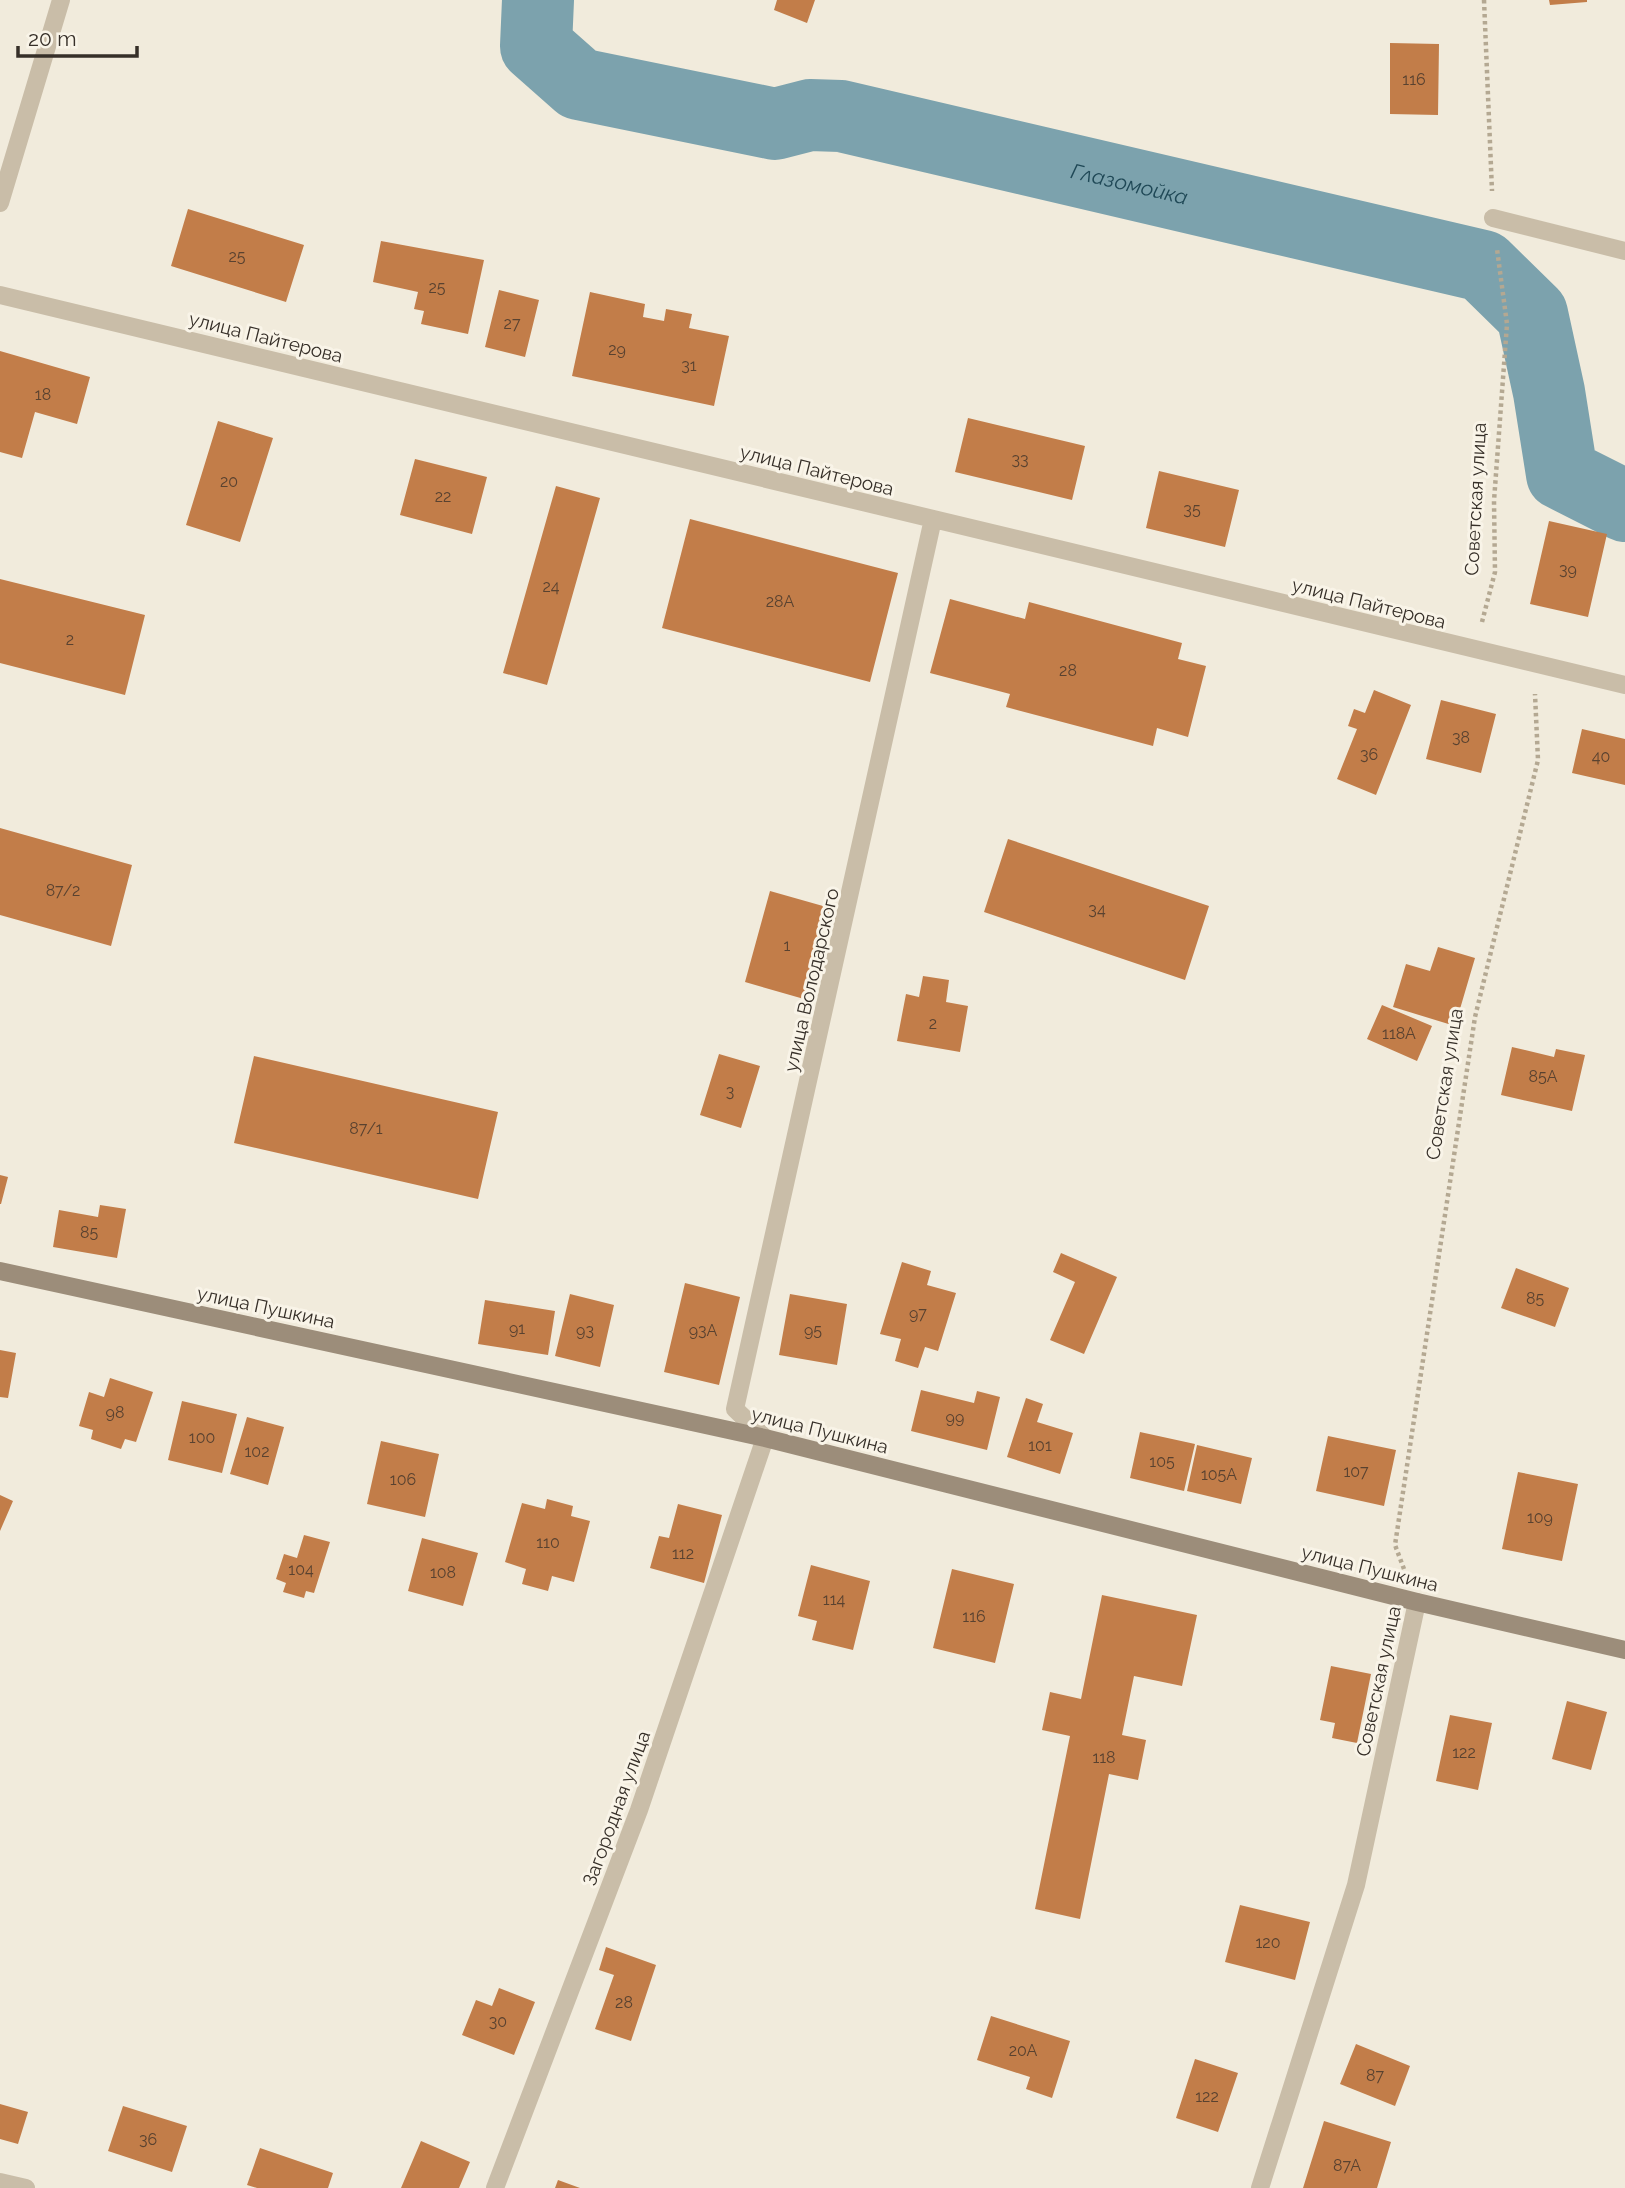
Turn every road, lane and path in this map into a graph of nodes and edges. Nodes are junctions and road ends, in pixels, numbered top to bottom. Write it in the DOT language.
graph roads {
  1 [pos="61,0"];
  2 [pos="1484,0"];
  3 [pos="0,203"];
  4 [pos="1493,218"];
  5 [pos="1625,251"];
  6 [pos="0,295"];
  7 [pos="933,519"];
  8 [pos="1475,650"];
  9 [pos="1525,685"];
  10 [pos="1625,685"];
  11 [pos="0,1271"];
  12 [pos="765,1438"];
  13 [pos="1417,1602"];
  14 [pos="1625,1650"];
  15 [pos="0,2182"];
  16 [pos="26,2188"];
  17 [pos="495,2188"];
  18 [pos="1260,2188"];
  1 -- 3 [label="street"];
  2 -- 4 [label="path, Советская улица"];
  4 -- 5 [label="street"];
  4 -- 8 [label="path, Советская улица"];
  6 -- 7 [label="street, улица Пайтерова"];
  7 -- 8 [label="street, улица Пайтерова"];
  7 -- 12 [label="street, улица Володарского"];
  8 -- 10 [label="street, улица Пайтерова"];
  9 -- 13 [label="path, Советская улица"];
  11 -- 12 [label="main road, улица Пушкина"];
  12 -- 13 [label="main road, улица Пушкина"];
  12 -- 17 [label="street, Загородная улица"];
  13 -- 14 [label="main road, улица Пушкина"];
  13 -- 18 [label="street, Советская улица"];
  15 -- 16 [label="street"];
}
